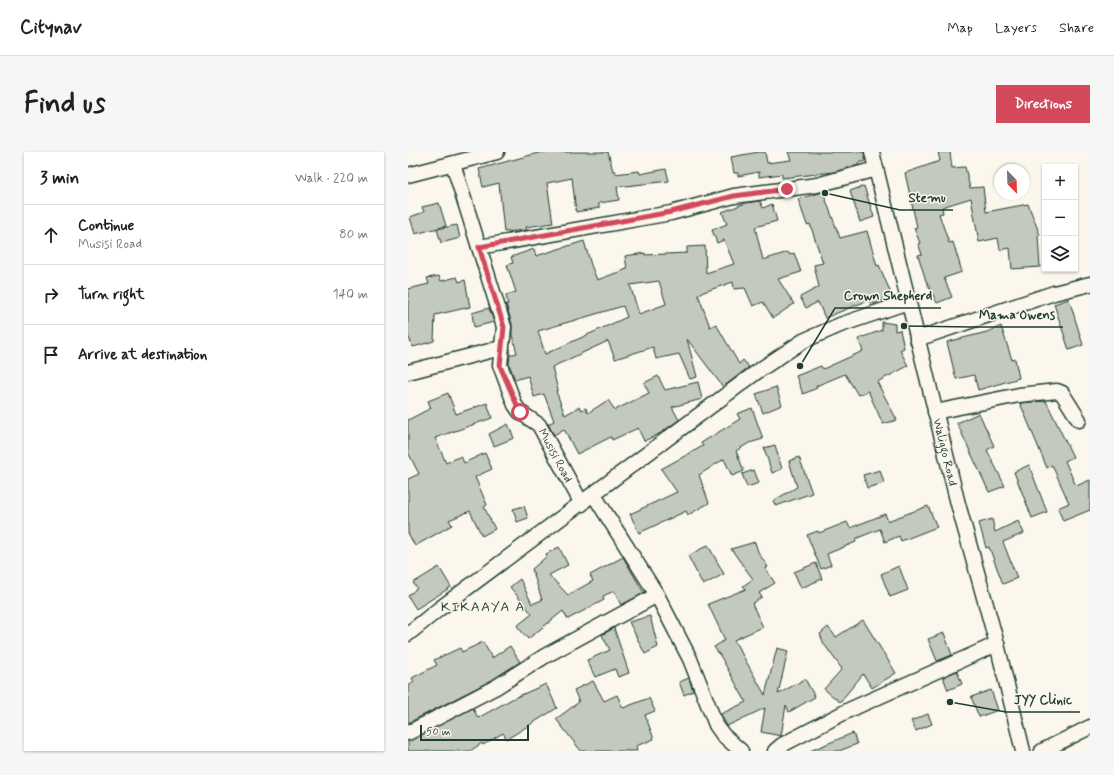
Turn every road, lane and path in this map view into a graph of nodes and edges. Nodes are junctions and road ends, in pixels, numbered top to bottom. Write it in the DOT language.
graph roads {
  1 [pos="497,152"];
  2 [pos="872,152"];
  3 [pos="452,164"];
  4 [pos="876,169"];
  5 [pos="408,175"];
  6 [pos="479,247"];
  7 [pos="1090,284"];
  8 [pos="908,302"];
  9 [pos="917,339"];
  10 [pos="501,348"];
  11 [pos="408,372"];
  12 [pos="935,412"];
  13 [pos="1079,420"];
  14 [pos="594,495"];
  15 [pos="582,504"];
  16 [pos="657,595"];
  17 [pos="408,634"];
  18 [pos="997,644"];
  19 [pos="1090,727"];
  20 [pos="408,733"];
  21 [pos="741,751"];
  22 [pos="774,751"];
  23 [pos="1023,751"];
  24 [pos="1042,751"];
  1 -- 3 [label="street"];
  2 -- 4 [label="street, Waliggo Road"];
  3 -- 5 [label="street"];
  3 -- 6 [label="street, Musisi Road"];
  4 -- 6 [label="street"];
  4 -- 8 [label="street, Waliggo Road"];
  6 -- 10 [label="street, Musisi Road"];
  7 -- 9 [label="street"];
  8 -- 9 [label="street, Waliggo Road"];
  8 -- 14 [label="street"];
  9 -- 12 [label="street, Waliggo Road"];
  10 -- 11 [label="street"];
  10 -- 15 [label="street, Musisi Road"];
  12 -- 13 [label="street"];
  12 -- 18 [label="street, Waliggo Road"];
  14 -- 15 [label="street"];
  14 -- 16 [label="street"];
  15 -- 17 [label="street"];
  16 -- 20 [label="street"];
  16 -- 21 [label="street"];
  18 -- 22 [label="street"];
  18 -- 23 [label="street, Waliggo Road"];
  19 -- 24 [label="street"];
}
